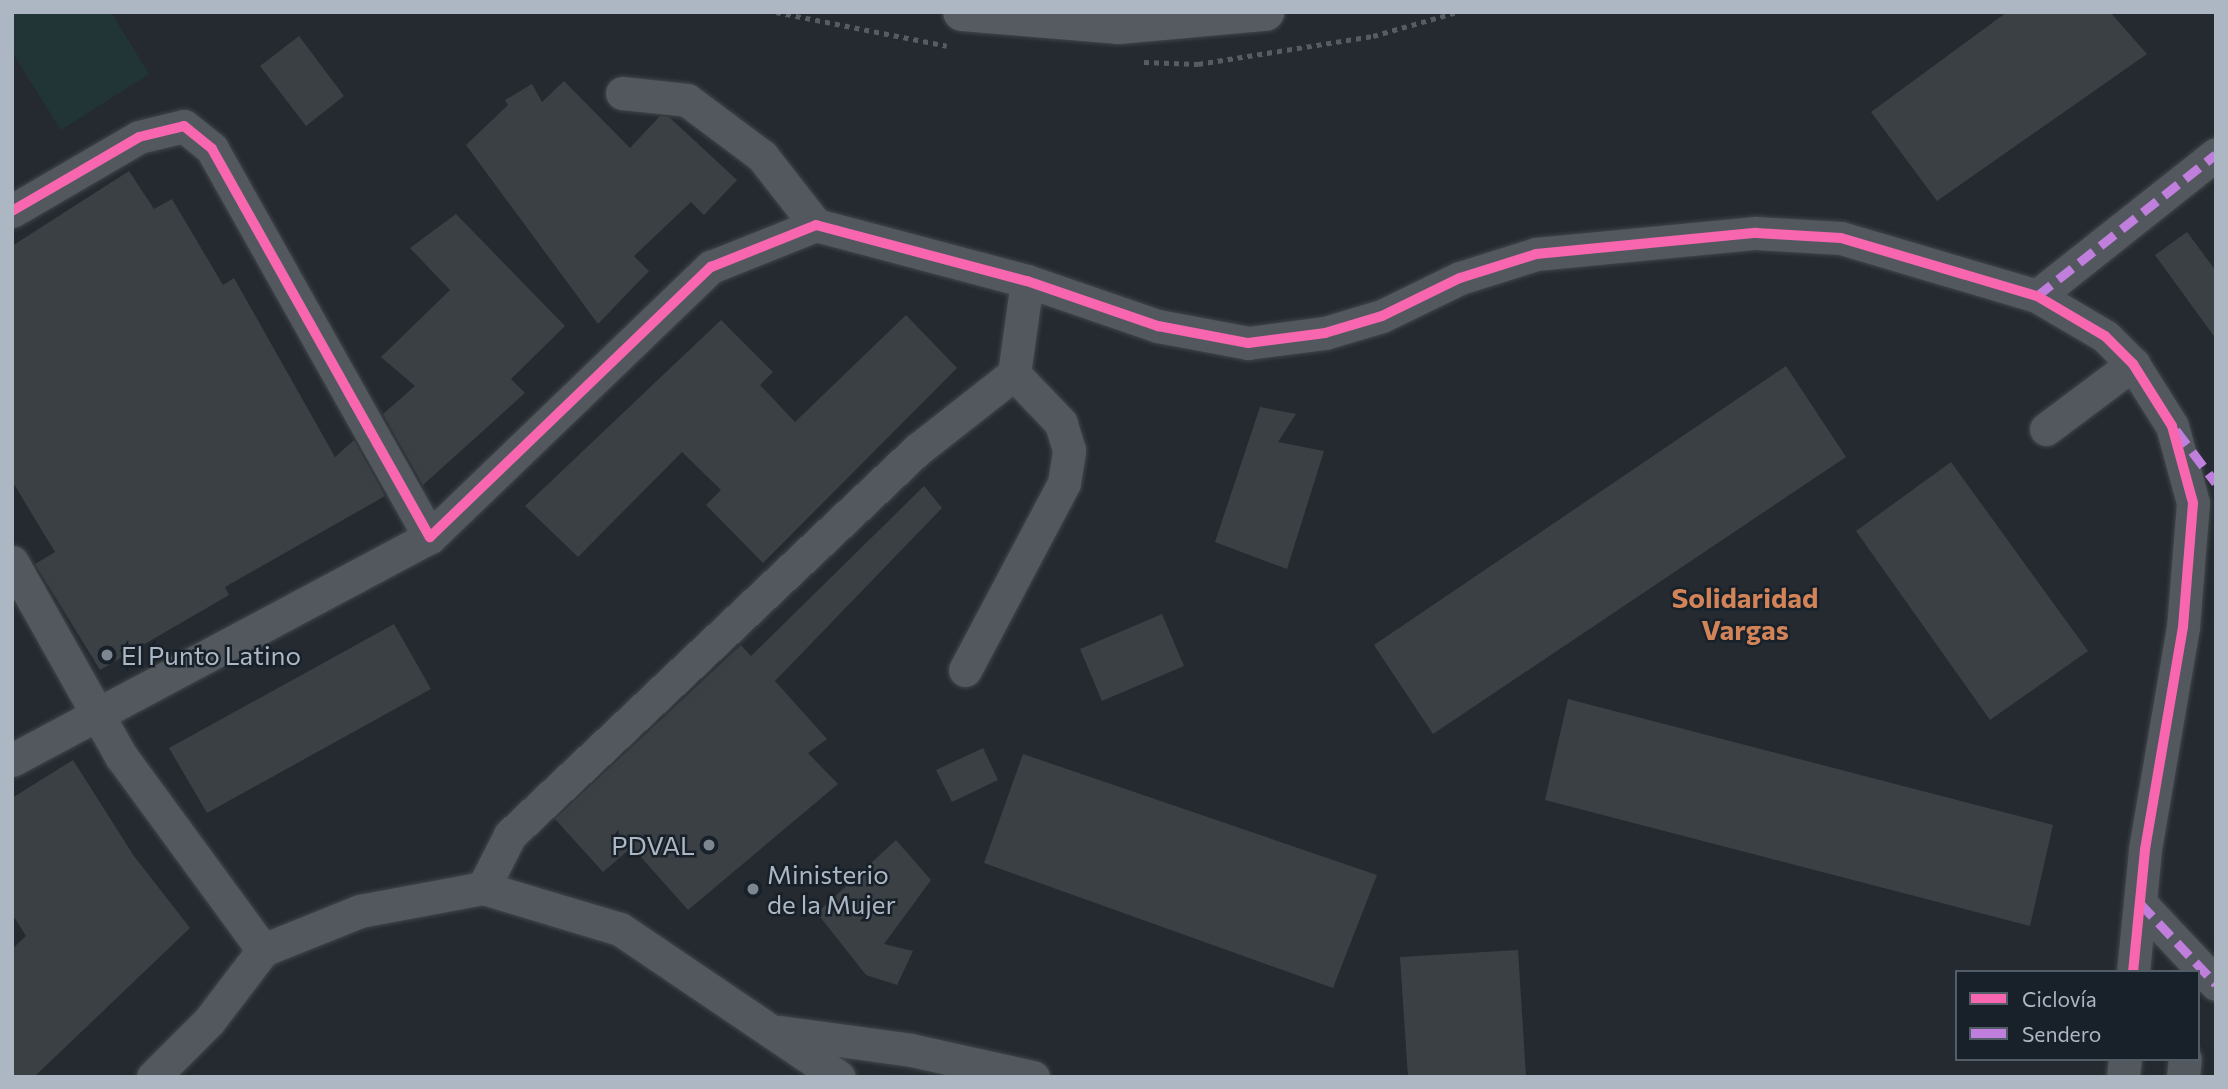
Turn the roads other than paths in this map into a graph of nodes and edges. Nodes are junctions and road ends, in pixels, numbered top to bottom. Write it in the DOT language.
graph roads {
  1 [pos="962,12"];
  2 [pos="1265,12"];
  3 [pos="622,93"];
  4 [pos="2213,161"];
  5 [pos="12,211"];
  6 [pos="816,225"];
  7 [pos="1027,281"];
  8 [pos="2037,296"];
  9 [pos="2133,364"];
  10 [pos="1014,374"];
  11 [pos="2046,429"];
  12 [pos="430,537"];
  13 [pos="12,562"];
  14 [pos="965,670"];
  15 [pos="96,714"];
  16 [pos="12,760"];
  17 [pos="483,888"];
  18 [pos="2140,904"];
  19 [pos="262,950"];
  20 [pos="2191,966"];
  21 [pos="2133,970"];
  22 [pos="2200,972"];
  23 [pos="2216,984"];
  24 [pos="777,1031"];
  25 [pos="153,1077"];
  26 [pos="839,1077"];
  27 [pos="1033,1077"];
  1 -- 2 [label="main road"];
  3 -- 6 [label="street"];
  4 -- 8 [label="street"];
  5 -- 12 [label="street"];
  6 -- 7 [label="street"];
  6 -- 12 [label="street"];
  7 -- 8 [label="street"];
  7 -- 10 [label="street"];
  8 -- 9 [label="street"];
  9 -- 11 [label="street"];
  9 -- 18 [label="street"];
  10 -- 14 [label="street"];
  10 -- 17 [label="street"];
  12 -- 15 [label="street"];
  13 -- 15 [label="street"];
  15 -- 16 [label="street"];
  15 -- 19 [label="street"];
  17 -- 19 [label="street"];
  17 -- 24 [label="street"];
  18 -- 20 [label="street"];
  18 -- 21 [label="street"];
  19 -- 25 [label="street"];
  22 -- 23 [label="street"];
  24 -- 26 [label="street"];
  24 -- 27 [label="street"];
}
